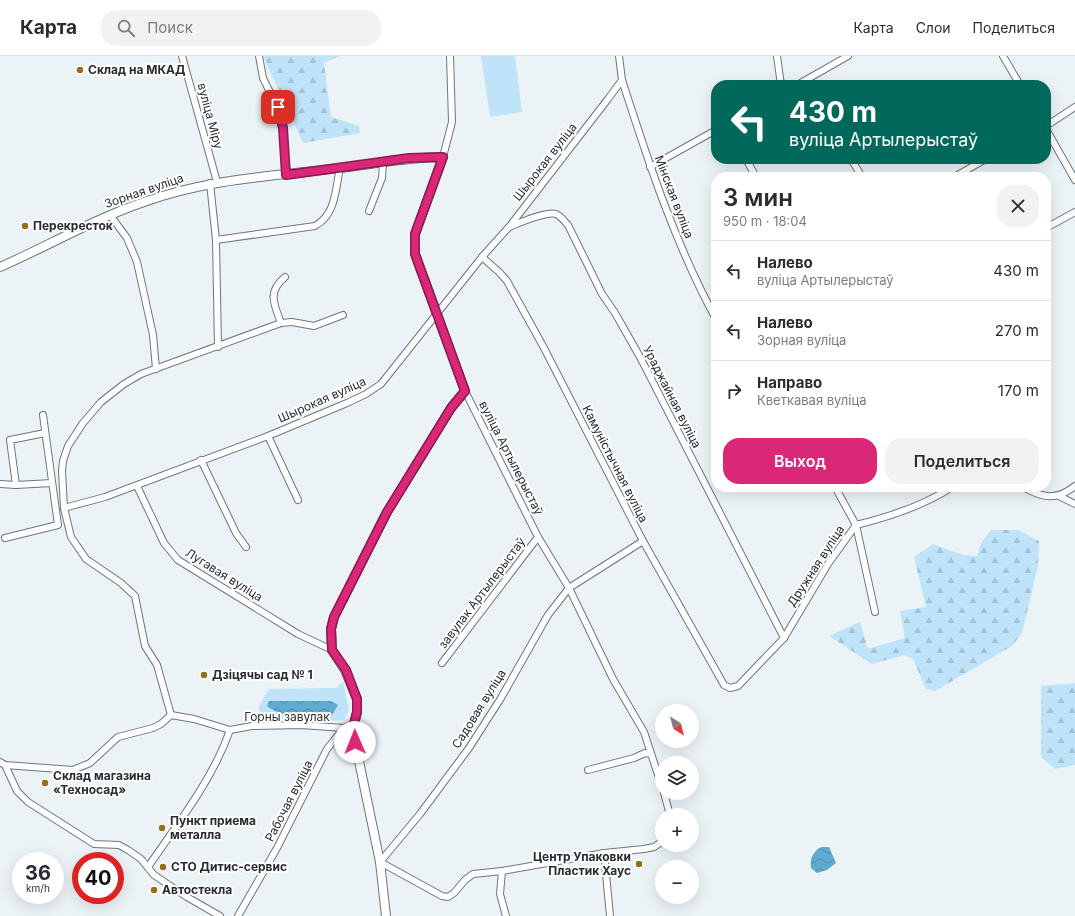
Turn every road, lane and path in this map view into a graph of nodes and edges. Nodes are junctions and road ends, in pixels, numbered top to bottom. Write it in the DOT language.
graph roads {
  1 [pos="182,56"];
  2 [pos="259,56"];
  3 [pos="450,56"];
  4 [pos="619,56"];
  5 [pos="777,56"];
  6 [pos="848,56"];
  7 [pos="1003,56"];
  8 [pos="622,80"];
  9 [pos="780,80"];
  10 [pos="812,80"];
  11 [pos="1017,80"];
  12 [pos="1075,107"];
  13 [pos="1051,123"];
  14 [pos="711,133"];
  15 [pos="1051,138"];
  16 [pos="443,157"];
  17 [pos="383,162"];
  18 [pos="977,164"];
  19 [pos="650,167"];
  20 [pos="340,168"];
  21 [pos="963,172"];
  22 [pos="286,175"];
  23 [pos="1075,180"];
  24 [pos="213,183"];
  25 [pos="369,211"];
  26 [pos="1075,212"];
  27 [pos="110,215"];
  28 [pos="1051,225"];
  29 [pos="509,226"];
  30 [pos="216,240"];
  31 [pos="482,257"];
  32 [pos="0,267"];
  33 [pos="285,277"];
  34 [pos="711,304"];
  35 [pos="436,314"];
  36 [pos="343,315"];
  37 [pos="281,323"];
  38 [pos="218,347"];
  39 [pos="156,369"];
  40 [pos="465,391"];
  41 [pos="43,415"];
  42 [pos="45,433"];
  43 [pos="268,436"];
  44 [pos="201,460"];
  45 [pos="52,483"];
  46 [pos="0,484"];
  47 [pos="16,485"];
  48 [pos="137,486"];
  49 [pos="1075,486"];
  50 [pos="838,492"];
  51 [pos="943,492"];
  52 [pos="1031,492"];
  53 [pos="1059,496"];
  54 [pos="298,500"];
  55 [pos="1075,504"];
  56 [pos="64,508"];
  57 [pos="856,526"];
  58 [pos="538,537"];
  59 [pos="5,538"];
  60 [pos="643,541"];
  61 [pos="246,547"];
  62 [pos="569,588"];
  63 [pos="875,612"];
  64 [pos="784,638"];
  65 [pos="332,650"];
  66 [pos="442,662"];
  67 [pos="724,685"];
  68 [pos="171,715"];
  69 [pos="354,724"];
  70 [pos="344,728"];
  71 [pos="230,730"];
  72 [pos="651,754"];
  73 [pos="3,764"];
  74 [pos="655,767"];
  75 [pos="588,770"];
  76 [pos="655,846"];
  77 [pos="604,853"];
  78 [pos="380,862"];
  79 [pos="148,867"];
  80 [pos="502,871"];
  81 [pos="220,916"];
  82 [pos="238,916"];
  83 [pos="386,916"];
  84 [pos="506,916"];
  85 [pos="610,916"];
  1 -- 24 [label="street, вуліца Міру"];
  2 -- 22 [label="street"];
  3 -- 16 [label="street, вуліца Артылерыстаў"];
  4 -- 8 [label="street"];
  5 -- 9 [label="street"];
  6 -- 10 [label="street"];
  7 -- 11 [label="street"];
  8 -- 19 [label="street, Мінская вуліца"];
  8 -- 29 [label="street, Шырокая вуліца"];
  12 -- 13 [label="street"];
  14 -- 19 [label="street"];
  15 -- 23 [label="street"];
  16 -- 17 [label="street, Зорная вуліца"];
  16 -- 35 [label="street, вуліца Артылерыстаў"];
  17 -- 20 [label="street, Зорная вуліца"];
  17 -- 25 [label="street"];
  18 -- 21 [label="street"];
  19 -- 34 [label="street, Мінская вуліца"];
  20 -- 22 [label="street, Зорная вуліца"];
  20 -- 30 [label="street"];
  22 -- 24 [label="street, Зорная вуліца"];
  24 -- 27 [label="street, Зорная вуліца"];
  24 -- 30 [label="street"];
  26 -- 28 [label="street"];
  27 -- 32 [label="street, Зорная вуліца"];
  27 -- 39 [label="street"];
  29 -- 31 [label="street, Шырокая вуліца"];
  29 -- 64 [label="street, Ураджайная вуліца"];
  30 -- 38 [label="street"];
  31 -- 35 [label="street, Шырокая вуліца"];
  31 -- 60 [label="street, Камуністычная вуліца"];
  33 -- 37 [label="street"];
  35 -- 40 [label="street, вуліца Артылерыстаў"];
  35 -- 43 [label="street, Шырокая вуліца"];
  36 -- 37 [label="street"];
  37 -- 38 [label="street"];
  38 -- 39 [label="street"];
  39 -- 56 [label="street"];
  40 -- 58 [label="street, вуліца Артылерыстаў"];
  40 -- 65 [label="street"];
  41 -- 42 [label="street"];
  42 -- 45 [label="street"];
  42 -- 47 [label="street"];
  43 -- 44 [label="street, Шырокая вуліца"];
  43 -- 54 [label="street"];
  44 -- 48 [label="street, Шырокая вуліца"];
  44 -- 61 [label="street"];
  45 -- 47 [label="street"];
  45 -- 59 [label="street"];
  46 -- 47 [label="street"];
  48 -- 56 [label="street, Шырокая вуліца"];
  48 -- 65 [label="street, Лугавая вуліца"];
  49 -- 53 [label="street"];
  50 -- 57 [label="street"];
  51 -- 57 [label="street, Дружная вуліца"];
  52 -- 53 [label="street"];
  53 -- 55 [label="street"];
  56 -- 68 [label="street"];
  57 -- 63 [label="street"];
  57 -- 64 [label="street, Дружная вуліца"];
  58 -- 62 [label="street, вуліца Артылерыстаў"];
  58 -- 66 [label="street, завулак Артылерыстаў"];
  60 -- 62 [label="street, Садовая вуліца"];
  60 -- 67 [label="street, Камуністычная вуліца"];
  62 -- 72 [label="street, вуліца Артылерыстаў"];
  62 -- 78 [label="street, Садовая вуліца"];
  64 -- 67 [label="street, Дружная вуліца"];
  65 -- 69 [label="street"];
  68 -- 71 [label="street, Горны завулак"];
  68 -- 73 [label="street"];
  69 -- 70 [label="street"];
  69 -- 78 [label="street"];
  70 -- 71 [label="street, Горны завулак"];
  70 -- 82 [label="street, Рабочая вуліца"];
  71 -- 79 [label="street, Горны завулак"];
  72 -- 74 [label="street, вуліца Артылерыстаў"];
  72 -- 75 [label="street"];
  73 -- 79 [label="street"];
  76 -- 77 [label="street"];
  77 -- 80 [label="street"];
  77 -- 85 [label="street"];
  78 -- 80 [label="street"];
  78 -- 83 [label="street"];
  79 -- 81 [label="street"];
  80 -- 84 [label="street"];
}
